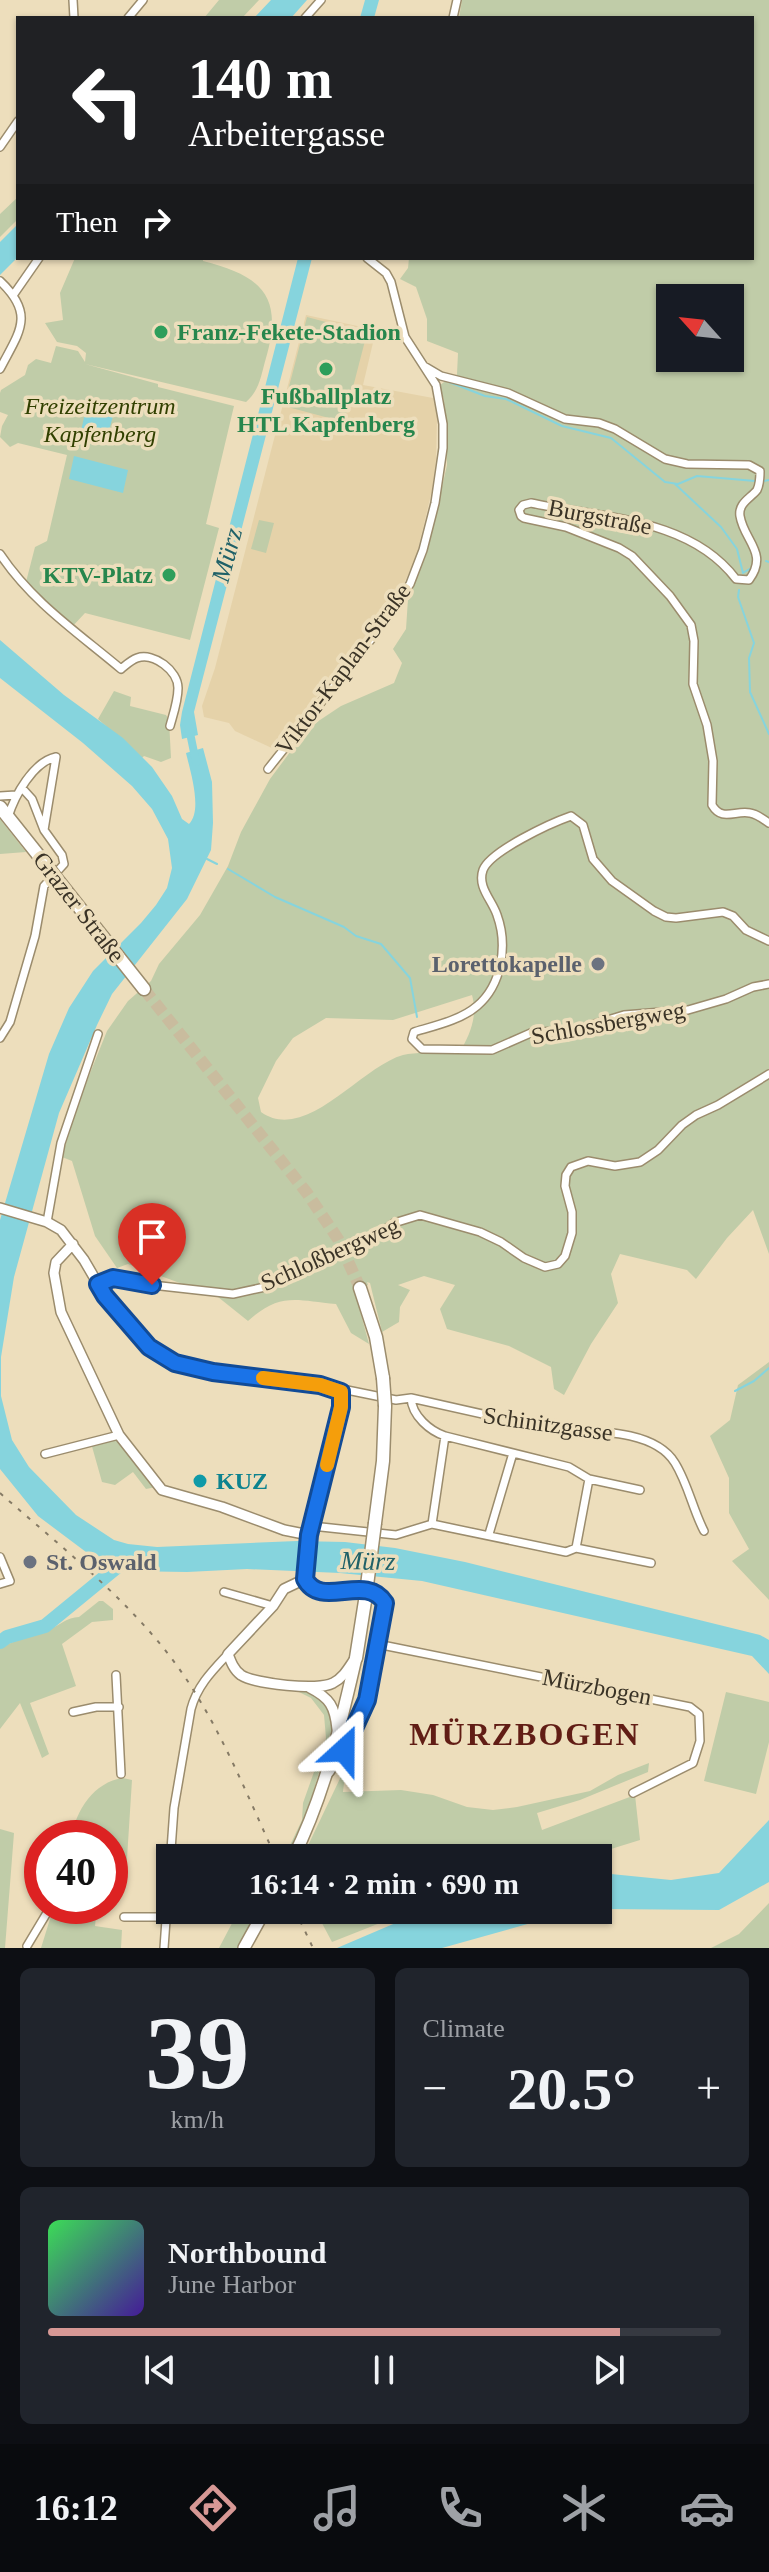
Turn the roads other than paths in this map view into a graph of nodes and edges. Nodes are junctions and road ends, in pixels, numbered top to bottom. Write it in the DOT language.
graph roads {
  1 [pos="143,0"];
  2 [pos="321,0"];
  3 [pos="130,16"];
  4 [pos="307,16"];
  5 [pos="16,123"];
  6 [pos="1,142"];
  7 [pos="38,260"];
  8 [pos="370,260"];
  9 [pos="2,284"];
  10 [pos="14,294"];
  11 [pos="424,366"];
  12 [pos="0,369"];
  13 [pos="0,554"];
  14 [pos="170,726"];
  15 [pos="268,769"];
  16 [pos="22,788"];
  17 [pos="16,795"];
  18 [pos="0,796"];
  19 [pos="7,816"];
  20 [pos="769,823"];
  21 [pos="44,830"];
  22 [pos="769,941"];
  23 [pos="769,984"];
  24 [pos="144,989"];
  25 [pos="98,1034"];
  26 [pos="0,1038"];
  27 [pos="769,1074"];
  28 [pos="0,1208"];
  29 [pos="47,1222"];
  30 [pos="73,1244"];
  31 [pos="98,1284"];
  32 [pos="360,1288"];
  33 [pos="341,1392"];
  34 [pos="411,1398"];
  35 [pos="119,1435"];
  36 [pos="445,1436"];
  37 [pos="513,1453"];
  38 [pos="45,1454"];
  39 [pos="589,1479"];
  40 [pos="640,1490"];
  41 [pos="432,1524"];
  42 [pos="311,1531"];
  43 [pos="704,1531"];
  44 [pos="489,1534"];
  45 [pos="576,1548"];
  46 [pos="0,1557"];
  47 [pos="651,1563"];
  48 [pos="305,1579"];
  49 [pos="0,1584"];
  50 [pos="224,1592"];
  51 [pos="273,1606"];
  52 [pos="377,1644"];
  53 [pos="228,1654"];
  54 [pos="356,1658"];
  55 [pos="116,1675"];
  56 [pos="307,1687"];
  57 [pos="348,1693"];
  58 [pos="367,1700"];
  59 [pos="119,1707"];
  60 [pos="73,1712"];
  61 [pos="338,1737"];
  62 [pos="329,1772"];
  63 [pos="121,1774"];
  64 [pos="633,1793"];
  65 [pos="171,1844"];
  66 [pos="300,1844"];
  67 [pos="128,1917"];
  68 [pos="156,1917"];
  69 [pos="40,1924"];
  70 [pos="165,1924"];
  71 [pos="257,1924"];
  72 [pos="27,1946"];
  73 [pos="164,1948"];
  74 [pos="244,1948"];
  1 -- 3 [label="street"];
  2 -- 4 [label="street"];
  5 -- 6 [label="street"];
  7 -- 10 [label="street"];
  8 -- 11 [label="street, Viktor-Kaplan-Straße"];
  9 -- 10 [label="street"];
  10 -- 12 [label="street"];
  11 -- 15 [label="street, Viktor-Kaplan-Straße"];
  11 -- 20 [label="street, Burgstraße"];
  13 -- 14 [label="street"];
  16 -- 17 [label="street"];
  16 -- 21 [label="street"];
  16 -- 21 [label="street"];
  17 -- 18 [label="street"];
  17 -- 19 [label="street"];
  19 -- 24 [label="highway, Grazer Straße, bridge"];
  21 -- 26 [label="street"];
  22 -- 23 [label="street, Schlossbergweg"];
  25 -- 29 [label="street"];
  27 -- 31 [label="street, Schloßbergweg"];
  28 -- 29 [label="street"];
  29 -- 30 [label="street"];
  30 -- 31 [label="street"];
  30 -- 35 [label="street"];
  31 -- 33 [label="street"];
  32 -- 54 [label="highway, bridge"];
  33 -- 34 [label="street, Schinitzgasse"];
  33 -- 42 [label="street"];
  34 -- 36 [label="street"];
  34 -- 43 [label="street, Schinitzgasse"];
  35 -- 38 [label="street"];
  35 -- 42 [label="street"];
  36 -- 37 [label="street"];
  36 -- 41 [label="street"];
  37 -- 39 [label="street"];
  37 -- 44 [label="street"];
  39 -- 40 [label="street"];
  39 -- 45 [label="street"];
  41 -- 42 [label="street"];
  41 -- 44 [label="street"];
  42 -- 48 [label="street"];
  44 -- 45 [label="street"];
  45 -- 47 [label="street"];
  46 -- 49 [label="street"];
  48 -- 51 [label="street"];
  48 -- 52 [label="street"];
  50 -- 51 [label="street"];
  51 -- 53 [label="street"];
  52 -- 58 [label="street"];
  52 -- 64 [label="street, Mürzbogen"];
  53 -- 56 [label="street"];
  53 -- 65 [label="street"];
  54 -- 56 [label="street"];
  54 -- 57 [label="main road"];
  55 -- 59 [label="street"];
  56 -- 61 [label="street"];
  57 -- 58 [label="street"];
  57 -- 61 [label="main road"];
  58 -- 62 [label="street"];
  59 -- 60 [label="street"];
  59 -- 63 [label="street"];
  61 -- 62 [label="main road"];
  62 -- 66 [label="main road"];
  67 -- 68 [label="street"];
  69 -- 72 [label="street"];
  70 -- 73 [label="street"];
  71 -- 74 [label="main road"];
}
